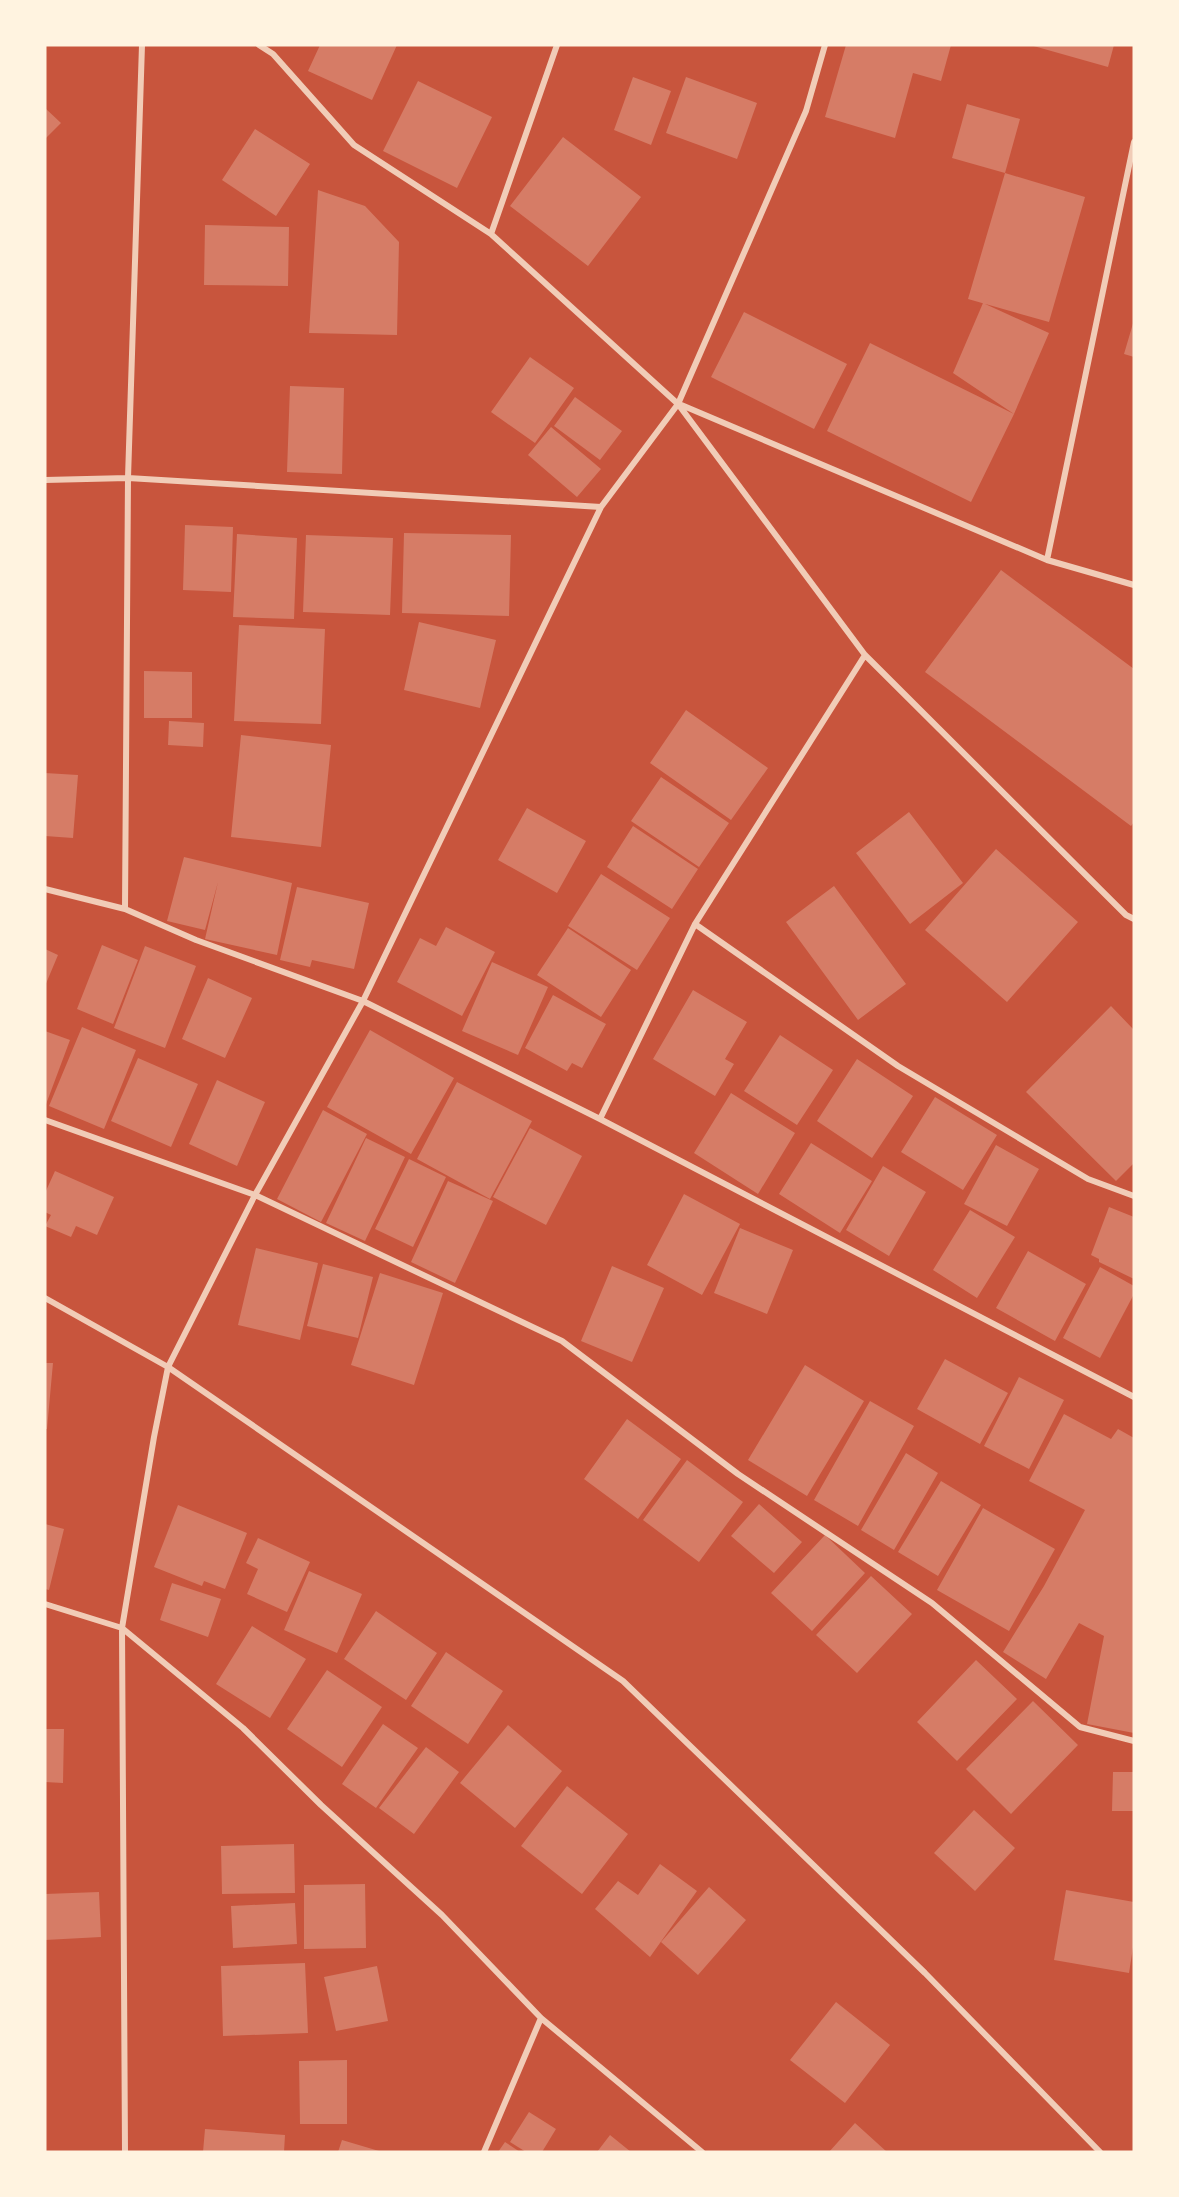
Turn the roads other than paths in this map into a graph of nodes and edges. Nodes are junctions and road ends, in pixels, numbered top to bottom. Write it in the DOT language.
graph roads {
  1 [pos="142,45"];
  2 [pos="259,45"];
  3 [pos="275,45"];
  4 [pos="557,45"];
  5 [pos="825,45"];
  6 [pos="273,54"];
  7 [pos="1134,142"];
  8 [pos="490,234"];
  9 [pos="678,404"];
  10 [pos="128,478"];
  11 [pos="45,480"];
  12 [pos="601,507"];
  13 [pos="1047,560"];
  14 [pos="1134,585"];
  15 [pos="865,655"];
  16 [pos="45,889"];
  17 [pos="125,909"];
  18 [pos="1134,919"];
  19 [pos="695,924"];
  20 [pos="363,1001"];
  21 [pos="600,1119"];
  22 [pos="45,1120"];
  23 [pos="255,1195"];
  24 [pos="1134,1196"];
  25 [pos="45,1298"];
  26 [pos="168,1367"];
  27 [pos="1134,1397"];
  28 [pos="45,1604"];
  29 [pos="122,1628"];
  30 [pos="1134,1741"];
  31 [pos="541,2018"];
  32 [pos="125,2152"];
  33 [pos="484,2152"];
  34 [pos="702,2152"];
  35 [pos="1100,2152"];
  1 -- 10 [label="street"];
  2 -- 6 [label="street"];
  3 -- 6 [label="street"];
  4 -- 8 [label="street"];
  5 -- 9 [label="street"];
  6 -- 8 [label="street"];
  7 -- 13 [label="street"];
  8 -- 9 [label="street"];
  9 -- 12 [label="street"];
  9 -- 13 [label="street"];
  9 -- 15 [label="street"];
  10 -- 11 [label="street"];
  10 -- 12 [label="street"];
  10 -- 17 [label="street"];
  12 -- 20 [label="street"];
  13 -- 14 [label="street"];
  15 -- 18 [label="street"];
  15 -- 19 [label="street"];
  16 -- 17 [label="street"];
  17 -- 20 [label="street"];
  19 -- 21 [label="street"];
  19 -- 24 [label="street"];
  20 -- 21 [label="street"];
  20 -- 23 [label="street"];
  21 -- 27 [label="street"];
  22 -- 23 [label="street"];
  23 -- 26 [label="street"];
  23 -- 30 [label="street"];
  25 -- 26 [label="street"];
  26 -- 29 [label="street"];
  26 -- 35 [label="street"];
  28 -- 29 [label="street"];
  29 -- 31 [label="street"];
  29 -- 32 [label="street"];
  31 -- 33 [label="street"];
  31 -- 34 [label="street"];
}
